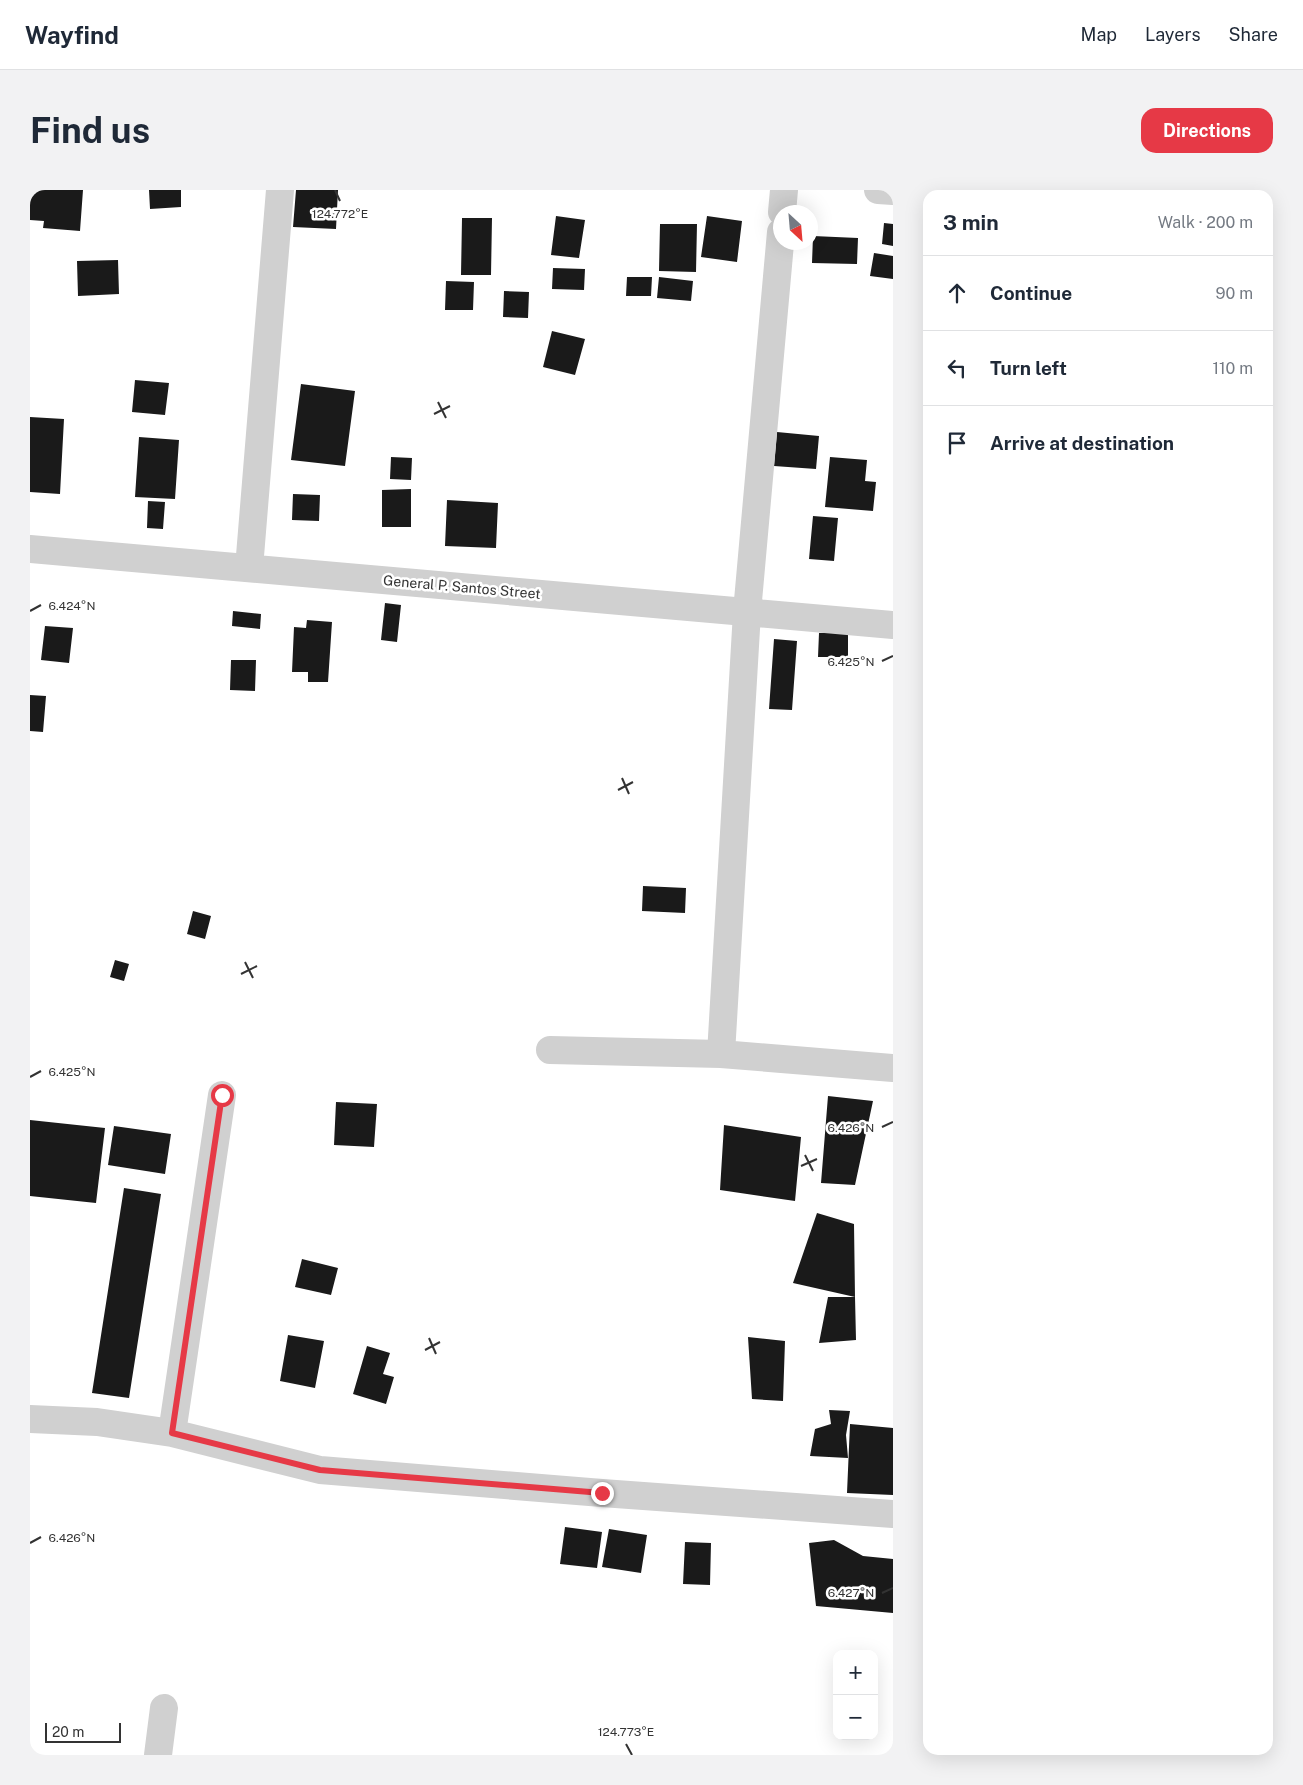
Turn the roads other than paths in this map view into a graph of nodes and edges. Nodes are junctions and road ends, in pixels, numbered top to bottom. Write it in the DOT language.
graph roads {
  1 [pos="280,190"];
  2 [pos="784,190"];
  3 [pos="878,190"];
  4 [pos="893,191"];
  5 [pos="783,205"];
  6 [pos="778,250"];
  7 [pos="30,549"];
  8 [pos="249,568"];
  9 [pos="747,612"];
  10 [pos="893,625"];
  11 [pos="550,1050"];
  12 [pos="721,1054"];
  13 [pos="893,1068"];
  14 [pos="222,1095"];
  15 [pos="30,1419"];
  16 [pos="172,1433"];
  17 [pos="893,1514"];
  18 [pos="164,1708"];
  19 [pos="158,1755"];
  1 -- 8 [label="street"];
  2 -- 5 [label="street"];
  3 -- 4 [label="street"];
  6 -- 9 [label="street"];
  7 -- 8 [label="street, General P. Santos Street"];
  8 -- 9 [label="street, General P. Santos Street"];
  9 -- 10 [label="street, General P. Santos Street"];
  9 -- 12 [label="street"];
  11 -- 12 [label="street"];
  12 -- 13 [label="street"];
  14 -- 16 [label="street"];
  15 -- 16 [label="street"];
  16 -- 17 [label="street"];
  18 -- 19 [label="street"];
}
